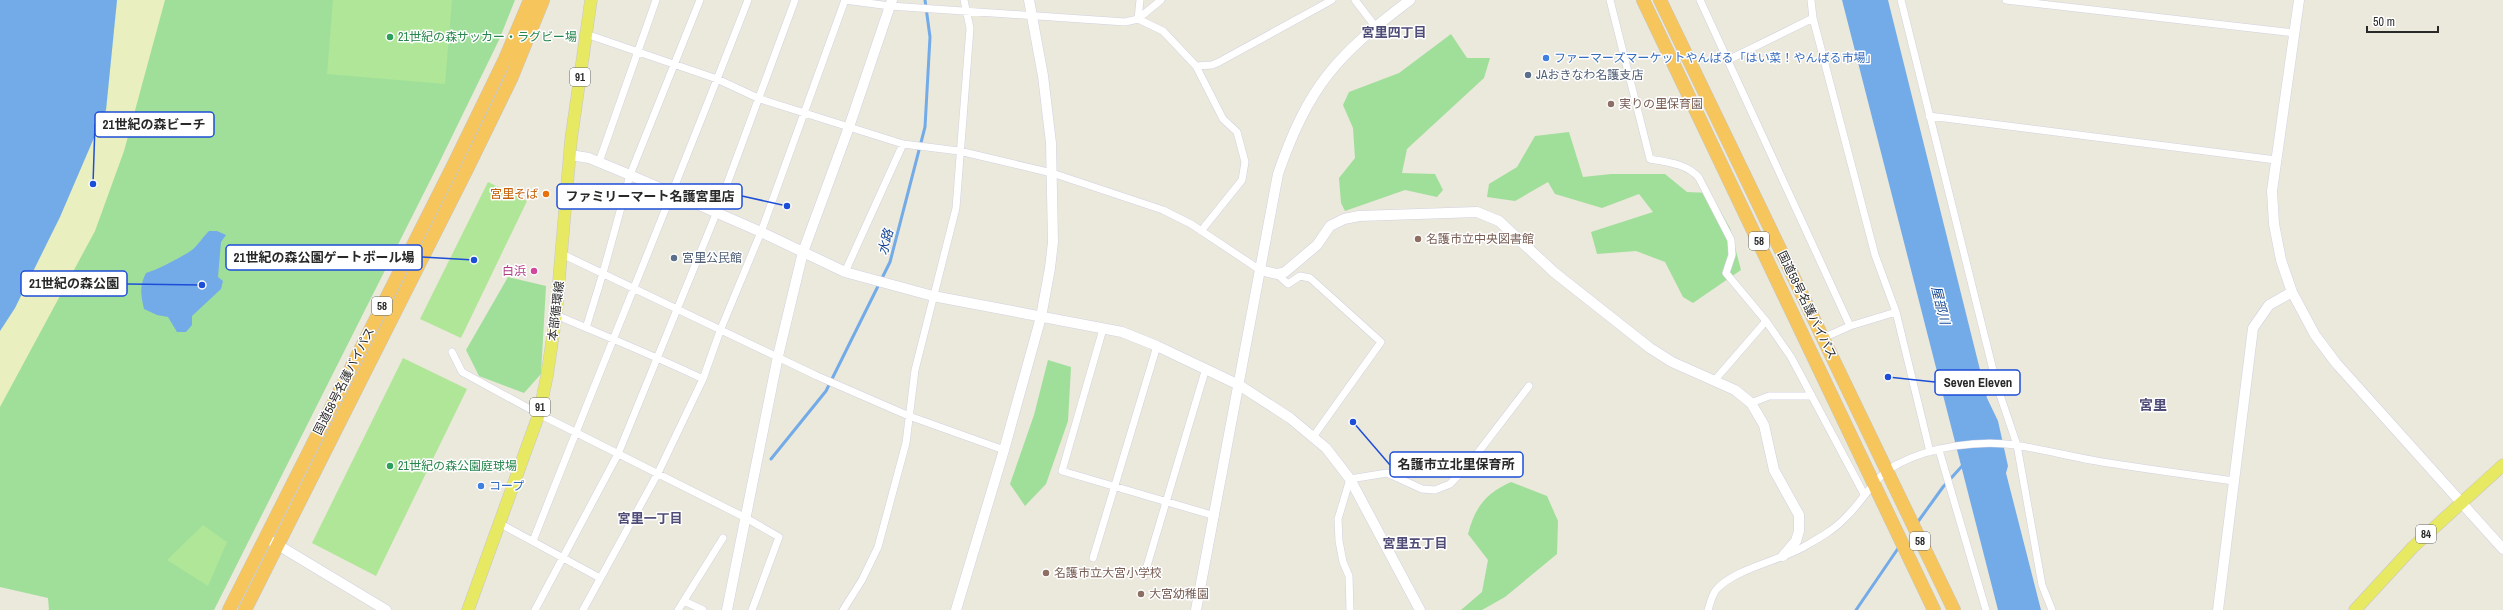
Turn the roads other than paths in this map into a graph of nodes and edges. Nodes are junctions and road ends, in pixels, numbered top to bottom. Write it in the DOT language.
graph roads {
  1 [pos="530,0"];
  2 [pos="544,0"];
  3 [pos="592,0"];
  4 [pos="656,0"];
  5 [pos="700,0"];
  6 [pos="748,0"];
  7 [pos="795,0"];
  8 [pos="845,0"];
  9 [pos="964,0"];
  10 [pos="1029,0"];
  11 [pos="1140,0"];
  12 [pos="1161,0"];
  13 [pos="1332,0"];
  14 [pos="1355,0"];
  15 [pos="1410,0"];
  16 [pos="1610,0"];
  17 [pos="1643,0"];
  18 [pos="1660,0"];
  19 [pos="1700,0"];
  20 [pos="1810,0"];
  21 [pos="1901,0"];
  22 [pos="2006,0"];
  23 [pos="2299,0"];
  24 [pos="891,3"];
  25 [pos="966,10"];
  26 [pos="1032,16"];
  27 [pos="1813,18"];
  28 [pos="1138,19"];
  29 [pos="1375,26"];
  30 [pos="2294,33"];
  31 [pos="586,34"];
  32 [pos="638,51"];
  33 [pos="1728,60"];
  34 [pos="674,64"];
  35 [pos="1196,66"];
  36 [pos="718,79"];
  37 [pos="760,99"];
  38 [pos="804,114"];
  39 [pos="1929,116"];
  40 [pos="849,127"];
  41 [pos="903,144"];
  42 [pos="959,152"];
  43 [pos="570,155"];
  44 [pos="2276,160"];
  45 [pos="599,162"];
  46 [pos="1052,173"];
  47 [pos="630,174"];
  48 [pos="673,194"];
  49 [pos="716,214"];
  50 [pos="1201,231"];
  51 [pos="761,232"];
  52 [pos="803,252"];
  53 [pos="562,254"];
  54 [pos="1260,270"];
  55 [pos="845,272"];
  56 [pos="603,273"];
  57 [pos="1277,274"];
  58 [pos="636,288"];
  59 [pos="2292,292"];
  60 [pos="933,296"];
  61 [pos="676,309"];
  62 [pos="1896,312"];
  63 [pos="556,314"];
  64 [pos="1041,317"];
  65 [pos="1766,321"];
  66 [pos="1850,326"];
  67 [pos="586,328"];
  68 [pos="1103,329"];
  69 [pos="720,330"];
  70 [pos="1823,338"];
  71 [pos="612,340"];
  72 [pos="1157,346"];
  73 [pos="452,352"];
  74 [pos="778,356"];
  75 [pos="658,357"];
  76 [pos="1206,368"];
  77 [pos="703,379"];
  78 [pos="1714,381"];
  79 [pos="1239,385"];
  80 [pos="1529,386"];
  81 [pos="1812,396"];
  82 [pos="1751,403"];
  83 [pos="539,414"];
  84 [pos="909,416"];
  85 [pos="576,432"];
  86 [pos="1314,437"];
  87 [pos="2017,445"];
  88 [pos="1004,450"];
  89 [pos="1939,450"];
  90 [pos="1930,452"];
  91 [pos="618,454"];
  92 [pos="2503,465"];
  93 [pos="1887,471"];
  94 [pos="658,473"];
  95 [pos="1350,479"];
  96 [pos="2234,481"];
  97 [pos="1874,482"];
  98 [pos="1115,488"];
  99 [pos="1864,494"];
  100 [pos="2462,502"];
  101 [pos="1168,504"];
  102 [pos="1214,516"];
  103 [pos="746,518"];
  104 [pos="499,523"];
  105 [pos="266,537"];
  106 [pos="723,538"];
  107 [pos="533,541"];
  108 [pos="278,545"];
  109 [pos="2503,549"];
  110 [pos="1783,556"];
  111 [pos="563,558"];
  112 [pos="1093,558"];
  113 [pos="1144,576"];
  114 [pos="600,578"];
  115 [pos="684,601"];
  116 [pos="229,610"];
  117 [pos="245,610"];
  118 [pos="386,610"];
  119 [pos="468,610"];
  120 [pos="535,610"];
  121 [pos="583,610"];
  122 [pos="678,610"];
  123 [pos="704,610"];
  124 [pos="727,610"];
  125 [pos="752,610"];
  126 [pos="843,610"];
  127 [pos="956,610"];
  128 [pos="1196,610"];
  129 [pos="1350,610"];
  130 [pos="1420,610"];
  131 [pos="1708,610"];
  132 [pos="1934,610"];
  133 [pos="1954,610"];
  134 [pos="1986,610"];
  135 [pos="2052,610"];
  136 [pos="2218,610"];
  137 [pos="2355,610"];
  1 -- 105 [label="highway, 国道58号名護バイパス / 58"];
  2 -- 108 [label="highway, 国道58号名護バイパス / 58"];
  3 -- 31 [label="main road, 本部循環線 / 91"];
  4 -- 32 [label="street"];
  5 -- 34 [label="street"];
  6 -- 36 [label="street"];
  7 -- 37 [label="street"];
  8 -- 24 [label="street"];
  8 -- 38 [label="street"];
  9 -- 25 [label="street"];
  10 -- 26 [label="street"];
  11 -- 28 [label="street"];
  12 -- 28 [label="street"];
  13 -- 35 [label="street"];
  14 -- 29 [label="street"];
  15 -- 29 [label="street"];
  16 -- 65 [label="street"];
  17 -- 97 [label="highway, 国道58号名護バイパス / 58"];
  18 -- 70 [label="highway, 国道58号名護バイパス / 58"];
  19 -- 33 [label="street"];
  20 -- 27 [label="street"];
  21 -- 39 [label="street"];
  22 -- 30 [label="street"];
  23 -- 30 [label="street"];
  24 -- 25 [label="street"];
  24 -- 40 [label="street"];
  25 -- 26 [label="street"];
  25 -- 42 [label="street"];
  26 -- 28 [label="street"];
  26 -- 46 [label="street"];
  27 -- 33 [label="street"];
  27 -- 62 [label="street"];
  28 -- 35 [label="street"];
  29 -- 54 [label="street"];
  30 -- 44 [label="street"];
  31 -- 32 [label="street"];
  31 -- 43 [label="main road, 本部循環線 / 91"];
  32 -- 34 [label="street"];
  32 -- 45 [label="street"];
  33 -- 66 [label="street"];
  34 -- 36 [label="street"];
  34 -- 47 [label="street"];
  35 -- 50 [label="street"];
  36 -- 37 [label="street"];
  36 -- 48 [label="street"];
  37 -- 38 [label="street"];
  37 -- 49 [label="street"];
  38 -- 40 [label="street"];
  38 -- 51 [label="street"];
  39 -- 44 [label="street"];
  39 -- 87 [label="street"];
  40 -- 41 [label="street"];
  40 -- 52 [label="street"];
  41 -- 42 [label="street"];
  41 -- 55 [label="street"];
  42 -- 46 [label="street"];
  42 -- 60 [label="street"];
  43 -- 45 [label="street"];
  43 -- 53 [label="main road, 本部循環線 / 91"];
  44 -- 59 [label="street"];
  45 -- 47 [label="street"];
  46 -- 50 [label="street"];
  46 -- 64 [label="street"];
  47 -- 48 [label="street"];
  47 -- 56 [label="street"];
  48 -- 49 [label="street"];
  48 -- 58 [label="street"];
  49 -- 51 [label="street"];
  49 -- 61 [label="street"];
  50 -- 54 [label="street"];
  51 -- 52 [label="street"];
  51 -- 69 [label="street"];
  52 -- 55 [label="street"];
  52 -- 74 [label="street"];
  53 -- 56 [label="street"];
  53 -- 63 [label="main road, 本部循環線 / 91"];
  54 -- 57 [label="street"];
  54 -- 79 [label="street"];
  55 -- 60 [label="street"];
  56 -- 58 [label="street"];
  56 -- 67 [label="street"];
  57 -- 78 [label="street"];
  57 -- 86 [label="street"];
  58 -- 61 [label="street"];
  58 -- 71 [label="street"];
  59 -- 96 [label="street"];
  59 -- 100 [label="street"];
  60 -- 64 [label="street"];
  60 -- 84 [label="street"];
  61 -- 69 [label="street"];
  61 -- 75 [label="street"];
  62 -- 66 [label="street"];
  62 -- 90 [label="street"];
  63 -- 67 [label="street"];
  63 -- 83 [label="main road, 本部循環線 / 91"];
  64 -- 68 [label="street"];
  64 -- 88 [label="street"];
  65 -- 78 [label="street"];
  65 -- 81 [label="street"];
  66 -- 70 [label="street"];
  67 -- 71 [label="street"];
  68 -- 72 [label="street"];
  68 -- 98 [label="street"];
  69 -- 74 [label="street"];
  69 -- 77 [label="street"];
  70 -- 93 [label="highway, 国道58号名護バイパス / 58"];
  71 -- 75 [label="street"];
  71 -- 85 [label="street"];
  72 -- 76 [label="street"];
  72 -- 98 [label="street"];
  73 -- 83 [label="street"];
  74 -- 84 [label="street"];
  74 -- 103 [label="street"];
  75 -- 77 [label="street"];
  75 -- 91 [label="street"];
  76 -- 79 [label="street"];
  76 -- 101 [label="street"];
  77 -- 94 [label="street"];
  78 -- 82 [label="street"];
  79 -- 86 [label="street"];
  79 -- 102 [label="street"];
  80 -- 95 [label="street"];
  81 -- 82 [label="street"];
  81 -- 99 [label="street"];
  82 -- 110 [label="street"];
  83 -- 85 [label="street"];
  83 -- 104 [label="main road, 本部循環線 / 91"];
  84 -- 88 [label="street"];
  84 -- 126 [label="street"];
  85 -- 91 [label="street"];
  85 -- 107 [label="street"];
  86 -- 95 [label="street"];
  87 -- 89 [label="street"];
  87 -- 96 [label="street"];
  87 -- 135 [label="street"];
  88 -- 127 [label="street"];
  89 -- 90 [label="street"];
  89 -- 134 [label="street"];
  90 -- 93 [label="street"];
  91 -- 94 [label="street"];
  91 -- 111 [label="street"];
  92 -- 100 [label="main road, 84"];
  93 -- 97 [label="street"];
  93 -- 133 [label="highway, 国道58号名護バイパス / 58"];
  94 -- 103 [label="street"];
  94 -- 114 [label="street"];
  95 -- 129 [label="street"];
  95 -- 130 [label="street"];
  96 -- 136 [label="street"];
  97 -- 99 [label="street"];
  97 -- 132 [label="highway, 国道58号名護バイパス / 58"];
  98 -- 101 [label="street"];
  98 -- 112 [label="street"];
  99 -- 110 [label="street"];
  100 -- 109 [label="street"];
  100 -- 137 [label="main road, 84"];
  101 -- 102 [label="street"];
  101 -- 113 [label="street"];
  102 -- 128 [label="street"];
  103 -- 124 [label="street"];
  103 -- 125 [label="street"];
  104 -- 107 [label="street"];
  104 -- 119 [label="main road, 本部循環線 / 91"];
  105 -- 108 [label="street"];
  105 -- 116 [label="highway, 国道58号名護バイパス / 58"];
  106 -- 115 [label="street"];
  107 -- 111 [label="street"];
  108 -- 117 [label="highway, 国道58号名護バイパス / 58"];
  108 -- 118 [label="street"];
  110 -- 131 [label="street"];
  111 -- 114 [label="street"];
  111 -- 120 [label="street"];
  114 -- 121 [label="street"];
  115 -- 122 [label="street"];
  115 -- 123 [label="street"];
}
